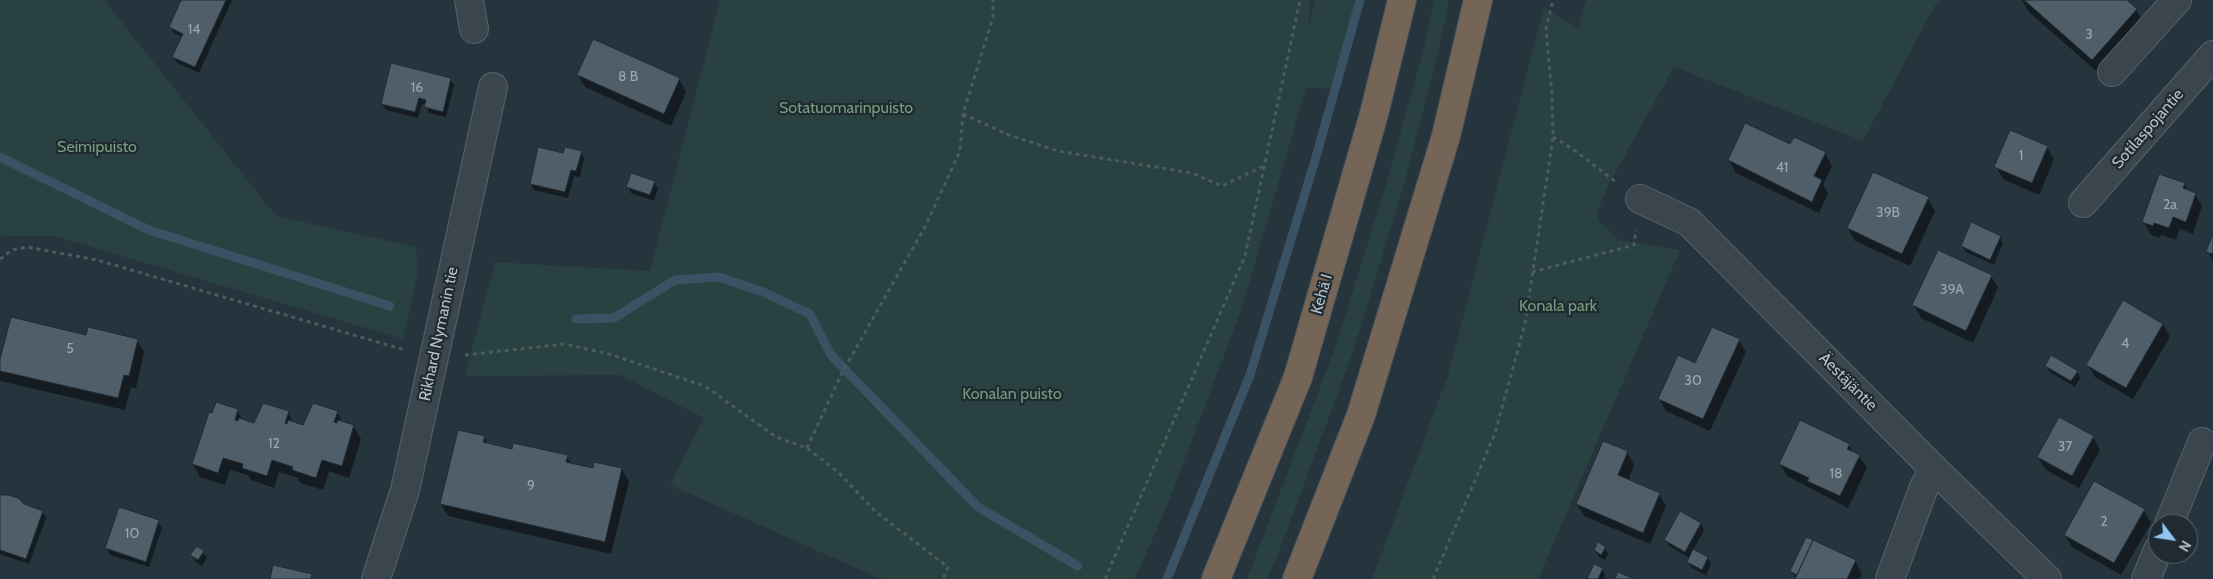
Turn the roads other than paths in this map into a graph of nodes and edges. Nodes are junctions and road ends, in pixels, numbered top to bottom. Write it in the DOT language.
graph roads {
  1 [pos="469,0"];
  2 [pos="1402,0"];
  3 [pos="1478,0"];
  4 [pos="2177,0"];
  5 [pos="474,30"];
  6 [pos="2213,55"];
  7 [pos="2112,72"];
  8 [pos="493,87"];
  9 [pos="1640,199"];
  10 [pos="2083,203"];
  11 [pos="2202,442"];
  12 [pos="1934,469"];
  13 [pos="2173,514"];
  14 [pos="2152,564"];
  15 [pos="376,579"];
  16 [pos="1216,579"];
  17 [pos="1297,579"];
  18 [pos="1890,579"];
  19 [pos="2047,579"];
  20 [pos="2146,579"];
  1 -- 5 [label="street"];
  2 -- 16 [label="highway, Kehä I"];
  3 -- 17 [label="highway"];
  4 -- 7 [label="street"];
  6 -- 10 [label="street, Sotilaspojantie"];
  8 -- 15 [label="street, Rikhard Nymanin tie"];
  9 -- 12 [label="street, Äestäjäntie"];
  11 -- 13 [label="street"];
  12 -- 18 [label="street"];
  12 -- 19 [label="street, Äestäjäntie"];
  14 -- 20 [label="street"];
}
